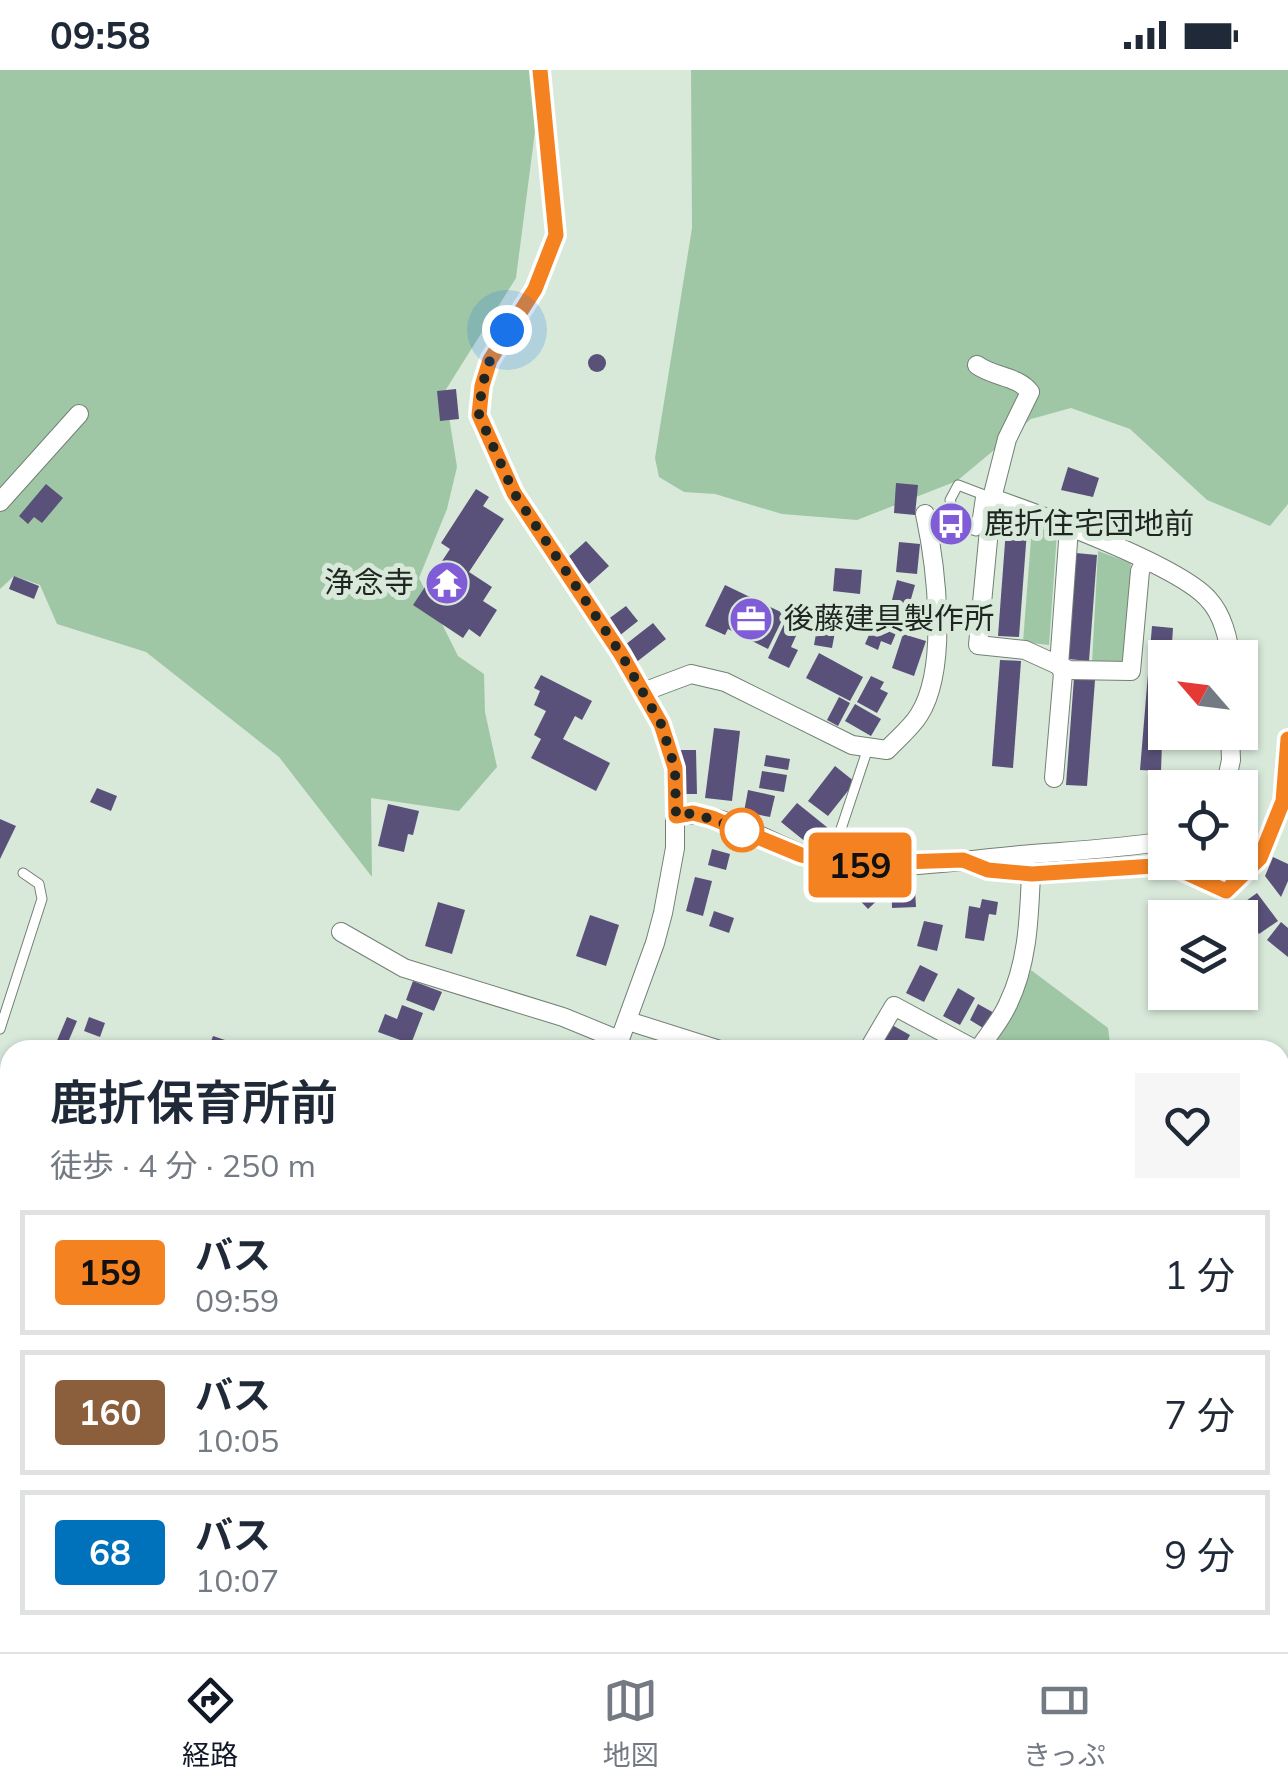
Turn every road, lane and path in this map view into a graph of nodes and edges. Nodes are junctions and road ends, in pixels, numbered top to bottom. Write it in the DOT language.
graph roads {
  1 [pos="540,70"];
  2 [pos="977,365"];
  3 [pos="80,414"];
  4 [pos="986,496"];
  5 [pos="0,502"];
  6 [pos="924,514"];
  7 [pos="983,522"];
  8 [pos="1068,528"];
  9 [pos="1144,561"];
  10 [pos="1228,640"];
  11 [pos="1059,665"];
  12 [pos="643,692"];
  13 [pos="1288,739"];
  14 [pos="868,747"];
  15 [pos="1054,778"];
  16 [pos="676,816"];
  17 [pos="1148,843"];
  18 [pos="963,860"];
  19 [pos="823,862"];
  20 [pos="23,873"];
  21 [pos="1032,874"];
  22 [pos="341,932"];
  23 [pos="628,1021"];
  24 [pos="0,1029"];
  25 [pos="608,1040"];
  26 [pos="620,1040"];
  27 [pos="688,1040"];
  28 [pos="874,1040"];
  29 [pos="958,1040"];
  30 [pos="984,1040"];
  1 -- 12 [label="street"];
  2 -- 4 [label="street"];
  3 -- 5 [label="street"];
  4 -- 7 [label="street"];
  4 -- 7 [label="lane"];
  4 -- 8 [label="street"];
  6 -- 14 [label="street"];
  7 -- 11 [label="street"];
  8 -- 9 [label="street"];
  8 -- 11 [label="street"];
  9 -- 10 [label="street"];
  9 -- 11 [label="street"];
  11 -- 15 [label="street"];
  12 -- 14 [label="street"];
  12 -- 16 [label="street"];
  13 -- 21 [label="street"];
  14 -- 19 [label="lane"];
  16 -- 19 [label="street"];
  16 -- 23 [label="street"];
  17 -- 18 [label="street"];
  18 -- 19 [label="street"];
  18 -- 21 [label="street"];
  20 -- 24 [label="lane"];
  21 -- 30 [label="street"];
  22 -- 25 [label="street"];
  23 -- 26 [label="street"];
  23 -- 27 [label="street"];
  28 -- 29 [label="street"];
}
